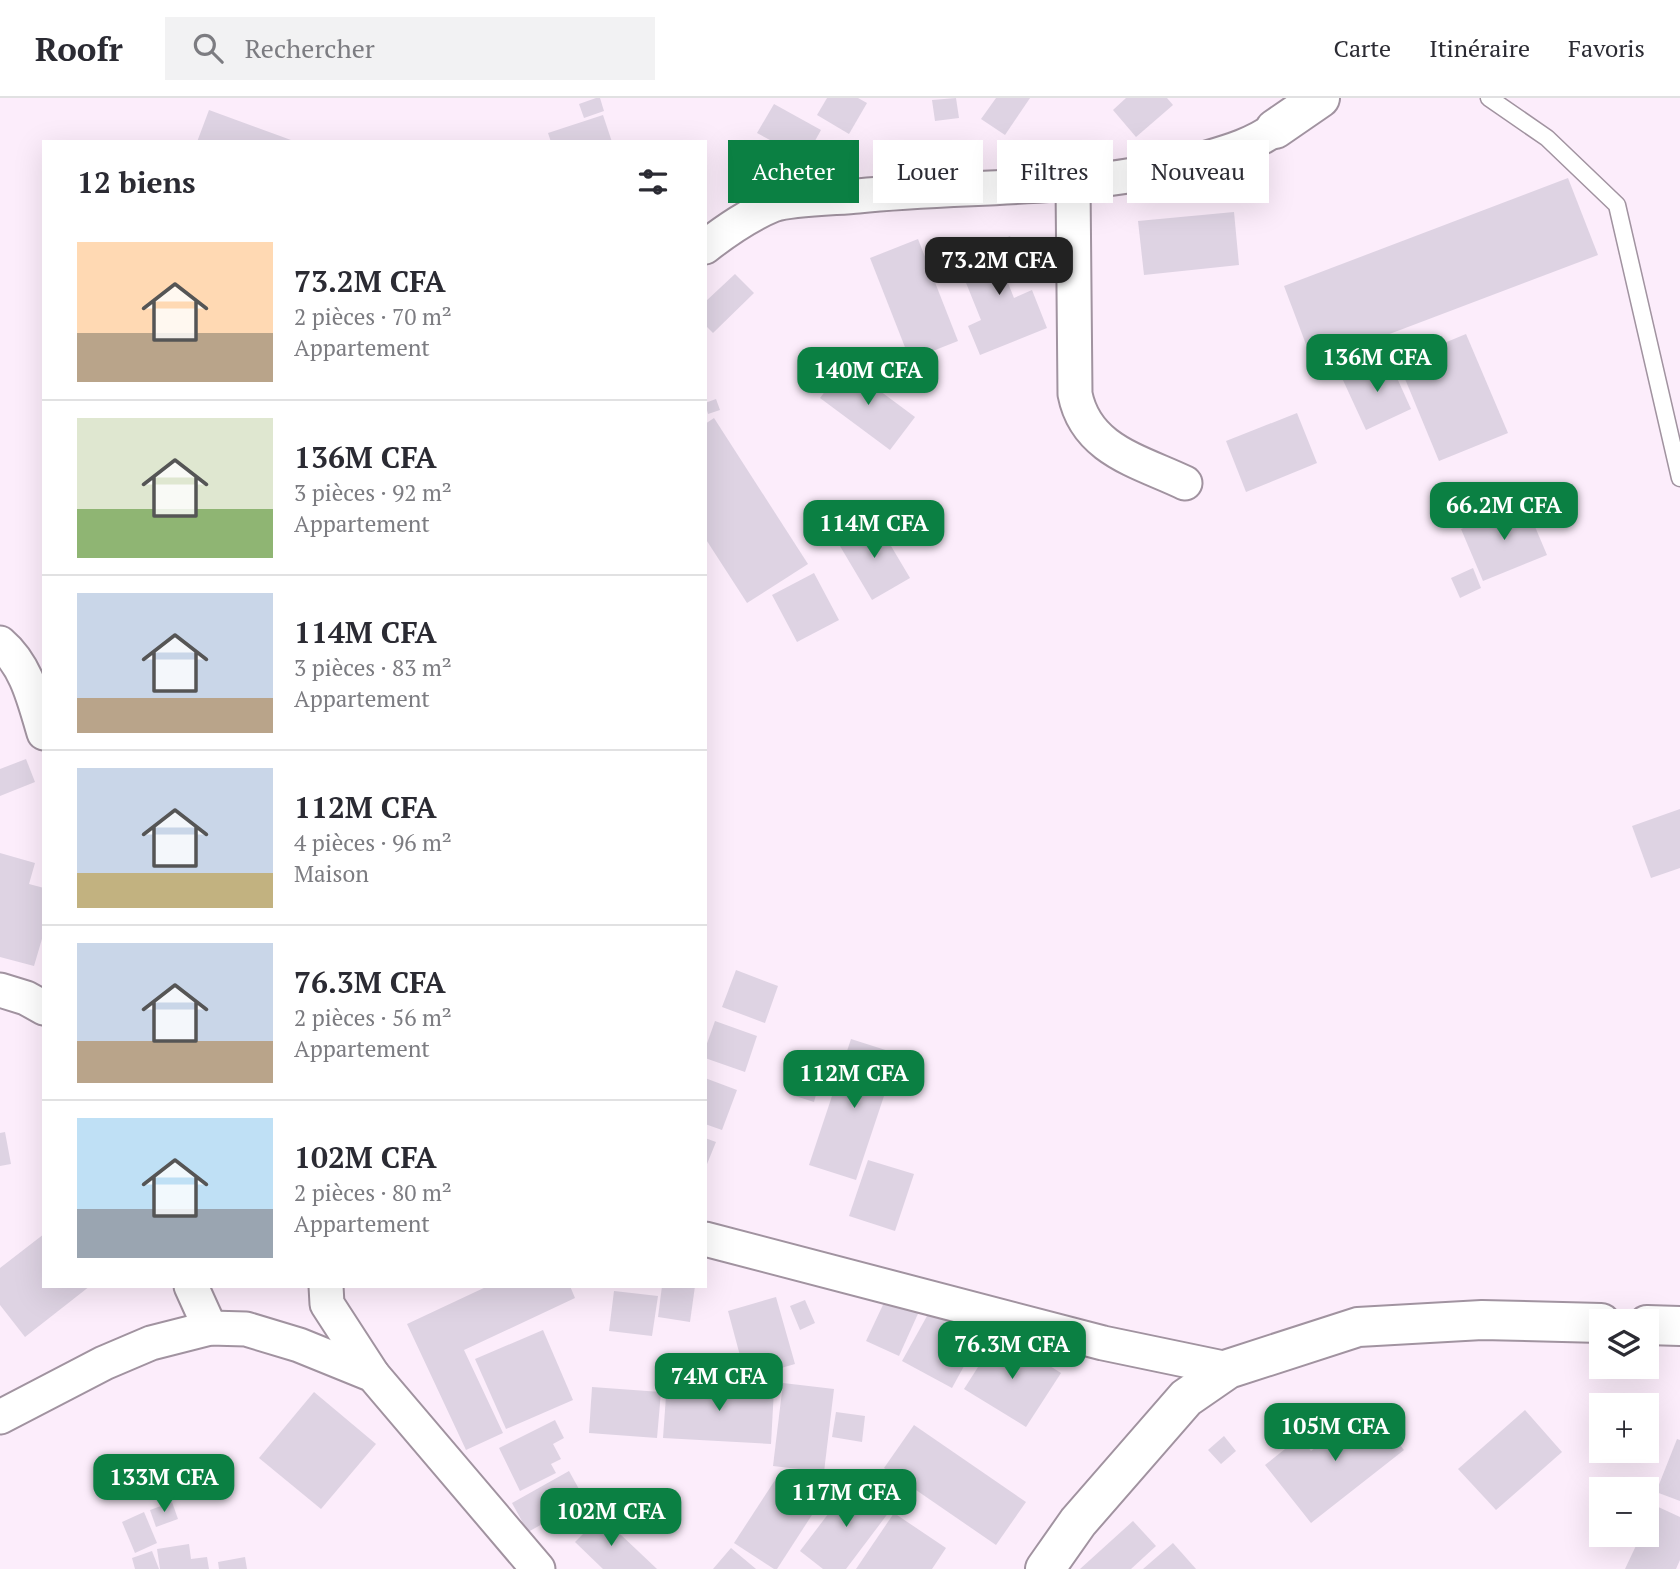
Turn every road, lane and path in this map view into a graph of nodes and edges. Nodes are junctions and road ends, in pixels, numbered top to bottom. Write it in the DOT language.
graph roads {
  1 [pos="1298,98"];
  2 [pos="1320,98"];
  3 [pos="1489,98"];
  4 [pos="1275,129"];
  5 [pos="1113,178"];
  6 [pos="997,186"];
  7 [pos="1074,203"];
  8 [pos="707,246"];
  9 [pos="1680,478"];
  10 [pos="1185,483"];
  11 [pos="0,643"];
  12 [pos="42,727"];
  13 [pos="0,990"];
  14 [pos="42,1007"];
  15 [pos="707,1240"];
  16 [pos="192,1288"];
  17 [pos="326,1288"];
  18 [pos="1589,1323"];
  19 [pos="1659,1325"];
  20 [pos="1680,1326"];
  21 [pos="210,1328"];
  22 [pos="1228,1369"];
  23 [pos="373,1375"];
  24 [pos="0,1417"];
  25 [pos="538,1569"];
  26 [pos="1045,1569"];
  1 -- 4 [label="street"];
  2 -- 4 [label="street"];
  3 -- 9 [label="lane"];
  4 -- 5 [label="street"];
  6 -- 8 [label="street"];
  7 -- 10 [label="street"];
  11 -- 12 [label="street"];
  13 -- 14 [label="street"];
  15 -- 22 [label="street"];
  16 -- 21 [label="street"];
  17 -- 23 [label="street"];
  18 -- 22 [label="street"];
  19 -- 20 [label="street"];
  21 -- 23 [label="street"];
  21 -- 24 [label="street"];
  22 -- 26 [label="street"];
  23 -- 25 [label="street"];
}
